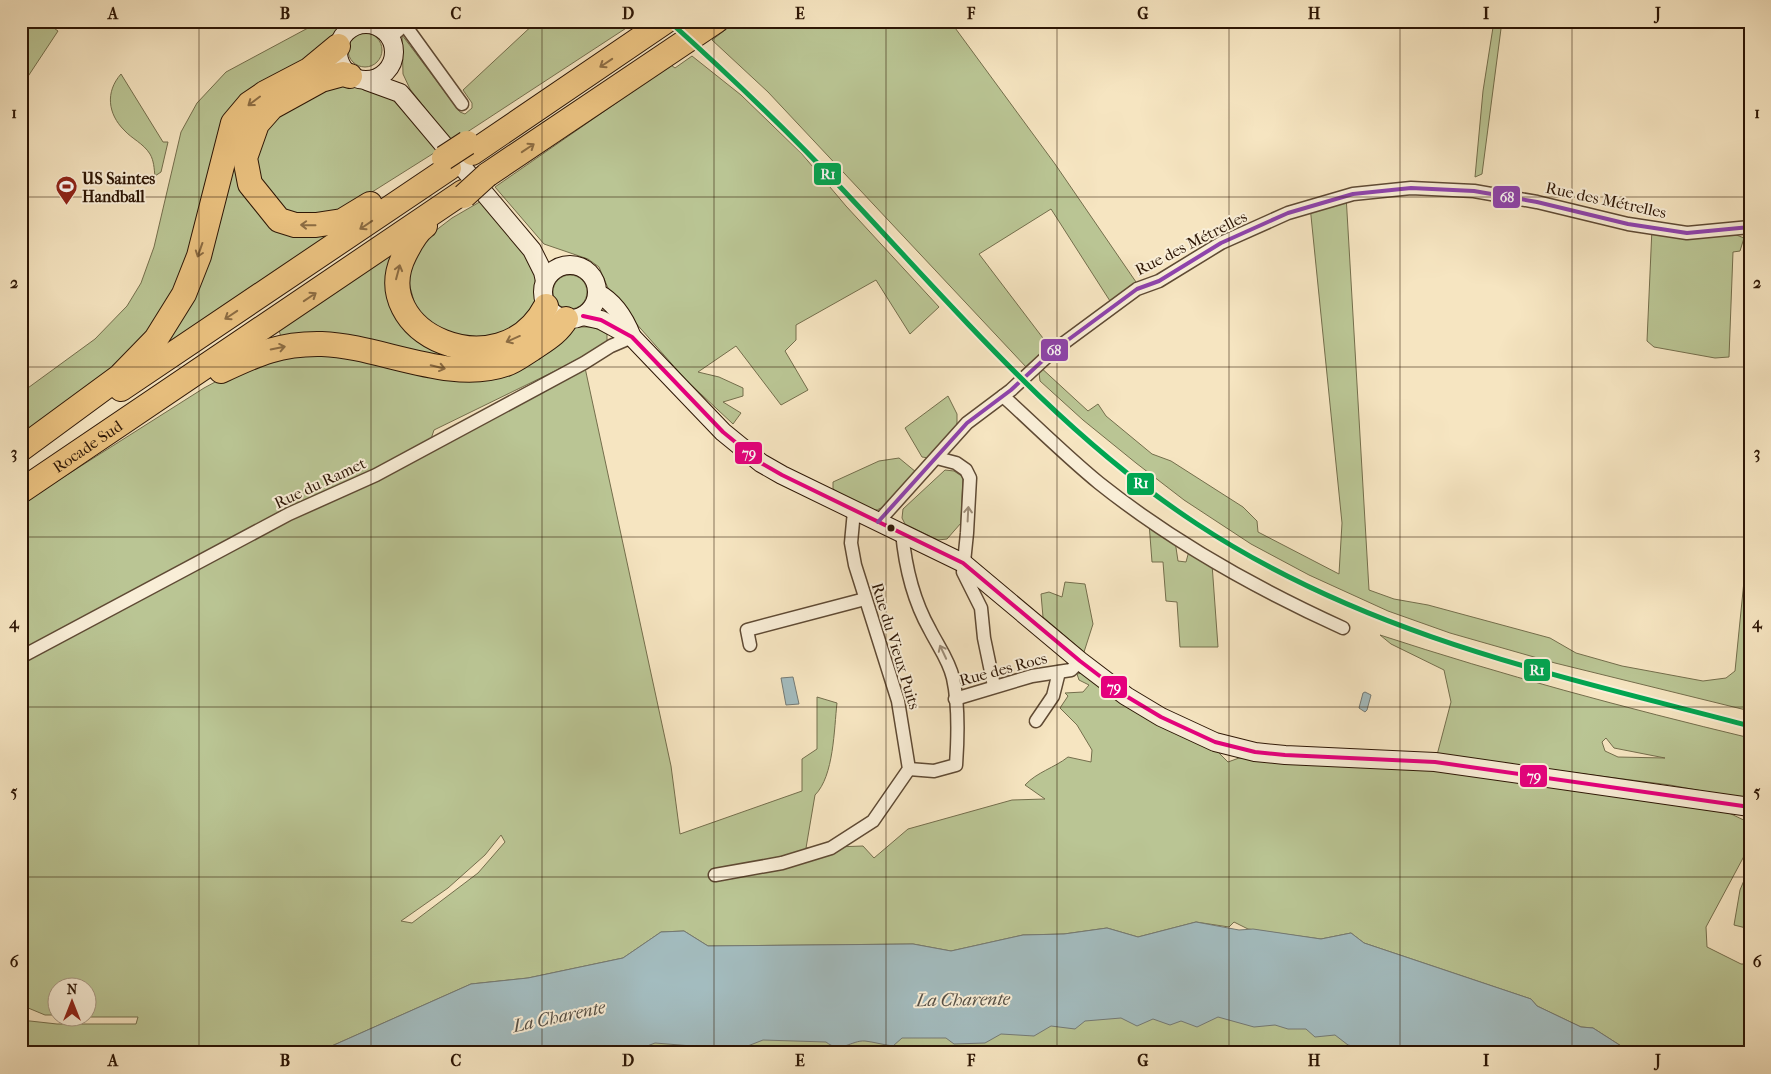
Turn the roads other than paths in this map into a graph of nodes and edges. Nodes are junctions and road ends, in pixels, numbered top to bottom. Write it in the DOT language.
graph roads {
  1 [pos="666,21"];
  2 [pos="716,21"];
  3 [pos="404,23"];
  4 [pos="374,24"];
  5 [pos="342,34"];
  6 [pos="390,38"];
  7 [pos="393,59"];
  8 [pos="358,78"];
  9 [pos="400,93"];
  10 [pos="462,104"];
  11 [pos="446,163"];
  12 [pos="464,194"];
  13 [pos="1750,227"];
  14 [pos="532,250"];
  15 [pos="564,266"];
  16 [pos="545,281"];
  17 [pos="597,293"];
  18 [pos="546,306"];
  19 [pos="574,318"];
  20 [pos="632,337"];
  21 [pos="1007,393"];
  22 [pos="154,402"];
  23 [pos="21,449"];
  24 [pos="21,456"];
  25 [pos="937,458"];
  26 [pos="21,491"];
  27 [pos="854,511"];
  28 [pos="878,522"];
  29 [pos="902,532"];
  30 [pos="963,562"];
  31 [pos="865,599"];
  32 [pos="1343,628"];
  33 [pos="750,645"];
  34 [pos="21,658"];
  35 [pos="1080,661"];
  36 [pos="1060,672"];
  37 [pos="994,686"];
  38 [pos="955,699"];
  39 [pos="1036,721"];
  40 [pos="909,769"];
  41 [pos="1750,807"];
  42 [pos="716,875"];
  1 -- 11 [label="highway, one-way"];
  12 -- 2 [label="highway, one-way, bridge"];
  3 -- 6 [label="street"];
  3 -- 10 [label="street"];
  4 -- 5 [label="street"];
  4 -- 6 [label="street"];
  5 -- 8 [label="street"];
  5 -- 23 [label="highway, one-way"];
  6 -- 7 [label="street"];
  7 -- 8 [label="street"];
  7 -- 9 [label="street"];
  8 -- 9 [label="street"];
  11 -- 8 [label="highway, one-way"];
  9 -- 14 [label="street"];
  11 -- 24 [label="highway, one-way"];
  18 -- 12 [label="highway, one-way"];
  22 -- 12 [label="highway, one-way"];
  13 -- 21 [label="street, Rue des Métrelles"];
  14 -- 15 [label="street"];
  14 -- 16 [label="street"];
  15 -- 16 [label="street"];
  15 -- 17 [label="street"];
  16 -- 18 [label="street"];
  17 -- 19 [label="street"];
  17 -- 20 [label="street"];
  18 -- 19 [label="street"];
  19 -- 20 [label="street"];
  22 -- 19 [label="highway, one-way"];
  20 -- 27 [label="street"];
  20 -- 34 [label="street, Rue du Ramet"];
  21 -- 25 [label="street, Rue des Métrelles"];
  21 -- 32 [label="street"];
  22 -- 26 [label="highway, Rocade Sud"];
  25 -- 28 [label="street, Rue des Métrelles"];
  30 -- 25 [label="street, one-way"];
  27 -- 28 [label="street"];
  27 -- 31 [label="street, Rue du Vieux Puits"];
  28 -- 29 [label="street"];
  29 -- 30 [label="street"];
  38 -- 29 [label="street, one-way"];
  30 -- 35 [label="street"];
  30 -- 37 [label="street"];
  31 -- 33 [label="street"];
  31 -- 40 [label="street, Rue du Vieux Puits"];
  35 -- 36 [label="street, Rue des Rocs"];
  35 -- 41 [label="street"];
  36 -- 37 [label="street, Rue des Rocs"];
  36 -- 39 [label="street"];
  37 -- 38 [label="street, Rue des Rocs"];
  38 -- 40 [label="street, Rue des Rocs"];
  40 -- 42 [label="street"];
}
